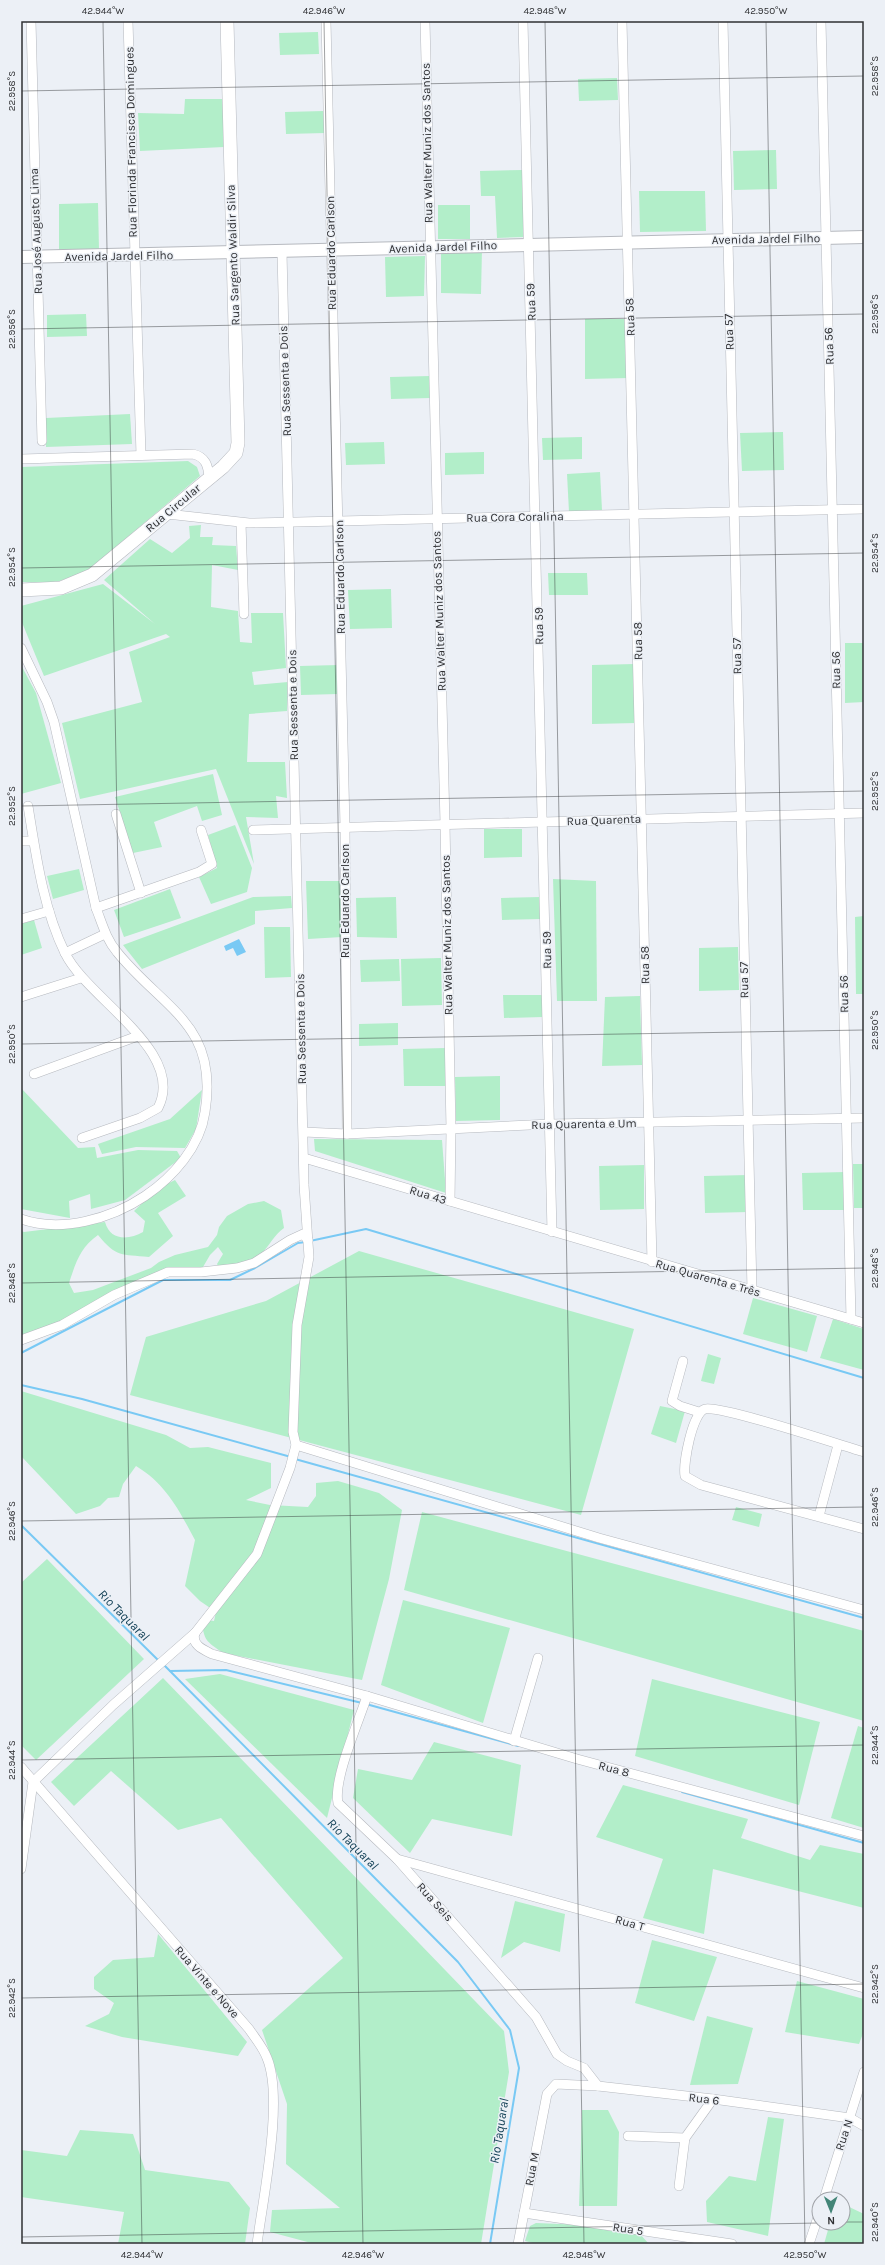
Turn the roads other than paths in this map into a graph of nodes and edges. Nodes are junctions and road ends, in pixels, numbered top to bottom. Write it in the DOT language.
graph roads {
  1 [pos="30,21"];
  2 [pos="128,21"];
  3 [pos="227,21"];
  4 [pos="326,21"];
  5 [pos="425,21"];
  6 [pos="524,21"];
  7 [pos="622,21"];
  8 [pos="723,21"];
  9 [pos="821,21"];
  10 [pos="864,237"];
  11 [pos="826,238"];
  12 [pos="727,240"];
  13 [pos="628,242"];
  14 [pos="529,244"];
  15 [pos="430,248"];
  16 [pos="331,251"];
  17 [pos="282,252"];
  18 [pos="232,254"];
  19 [pos="134,255"];
  20 [pos="21,257"];
  21 [pos="36,257"];
  22 [pos="42,441"];
  23 [pos="140,455"];
  24 [pos="21,459"];
  25 [pos="209,477"];
  26 [pos="864,509"];
  27 [pos="833,510"];
  28 [pos="734,512"];
  29 [pos="167,514"];
  30 [pos="635,514"];
  31 [pos="537,516"];
  32 [pos="436,519"];
  33 [pos="339,521"];
  34 [pos="289,522"];
  35 [pos="241,523"];
  36 [pos="21,590"];
  37 [pos="244,614"];
  38 [pos="21,648"];
  39 [pos="28,806"];
  40 [pos="840,813"];
  41 [pos="864,813"];
  42 [pos="116,814"];
  43 [pos="741,816"];
  44 [pos="642,818"];
  45 [pos="544,821"];
  46 [pos="445,824"];
  47 [pos="345,826"];
  48 [pos="296,829"];
  49 [pos="201,830"];
  50 [pos="253,830"];
  51 [pos="21,841"];
  52 [pos="33,841"];
  53 [pos="141,893"];
  54 [pos="96,908"];
  55 [pos="49,911"];
  56 [pos="21,919"];
  57 [pos="106,934"];
  58 [pos="65,953"];
  59 [pos="80,978"];
  60 [pos="21,997"];
  61 [pos="138,1036"];
  62 [pos="34,1074"];
  63 [pos="847,1118"];
  64 [pos="864,1118"];
  65 [pos="748,1120"];
  66 [pos="649,1123"];
  67 [pos="551,1124"];
  68 [pos="451,1129"];
  69 [pos="304,1132"];
  70 [pos="347,1134"];
  71 [pos="82,1138"];
  72 [pos="304,1158"];
  73 [pos="450,1202"];
  74 [pos="21,1219"];
  75 [pos="552,1232"];
  76 [pos="308,1243"];
  77 [pos="652,1262"];
  78 [pos="752,1291"];
  79 [pos="851,1319"];
  80 [pos="864,1323"];
  81 [pos="21,1340"];
  82 [pos="684,1361"];
  83 [pos="699,1412"];
  84 [pos="296,1445"];
  85 [pos="838,1445"];
  86 [pos="864,1452"];
  87 [pos="819,1516"];
  88 [pos="864,1529"];
  89 [pos="864,1610"];
  90 [pos="195,1634"];
  91 [pos="538,1658"];
  92 [pos="365,1701"];
  93 [pos="514,1741"];
  94 [pos="21,1767"];
  95 [pos="33,1782"];
  96 [pos="864,1836"];
  97 [pos="397,1859"];
  98 [pos="21,1869"];
  99 [pos="864,1988"];
  100 [pos="864,2072"];
  101 [pos="598,2086"];
  102 [pos="547,2094"];
  103 [pos="713,2100"];
  104 [pos="850,2118"];
  105 [pos="864,2126"];
  106 [pos="628,2136"];
  107 [pos="685,2138"];
  108 [pos="679,2186"];
  109 [pos="827,2191"];
  110 [pos="524,2213"];
  111 [pos="813,2231"];
  112 [pos="257,2244"];
  113 [pos="518,2244"];
  114 [pos="732,2244"];
  115 [pos="809,2244"];
  1 -- 21 [label="street, Rua José Augusto Lima"];
  2 -- 19 [label="street, Rua Florinda Francisca Domingues"];
  3 -- 18 [label="main road, Rua Sargento Waldir Silva"];
  4 -- 16 [label="street, Rua Eduardo Carlson"];
  5 -- 15 [label="street, Rua Walter Muniz dos Santos"];
  6 -- 14 [label="street, Rua 59"];
  7 -- 13 [label="street, Rua 58"];
  8 -- 12 [label="street, Rua 57"];
  9 -- 11 [label="street, Rua 56"];
  10 -- 11 [label="main road, Avenida Jardel Filho"];
  11 -- 12 [label="main road, Avenida Jardel Filho"];
  11 -- 27 [label="street, Rua 56"];
  12 -- 13 [label="main road, Avenida Jardel Filho"];
  12 -- 28 [label="street, Rua 57"];
  13 -- 14 [label="main road, Avenida Jardel Filho"];
  13 -- 30 [label="street, Rua 58"];
  14 -- 15 [label="main road, Avenida Jardel Filho"];
  14 -- 31 [label="street, Rua 59"];
  15 -- 16 [label="main road, Avenida Jardel Filho"];
  15 -- 32 [label="street, Rua Walter Muniz dos Santos"];
  16 -- 17 [label="main road, Avenida Jardel Filho"];
  16 -- 33 [label="street, Rua Eduardo Carlson"];
  17 -- 18 [label="main road, Avenida Jardel Filho"];
  17 -- 34 [label="street, Rua Sessenta e Dois"];
  18 -- 19 [label="main road, Avenida Jardel Filho"];
  18 -- 25 [label="main road, Rua Sargento Waldir Silva"];
  19 -- 21 [label="main road, Avenida Jardel Filho"];
  19 -- 23 [label="street, Rua Florinda Francisca Domingues"];
  20 -- 21 [label="main road, Avenida Jardel Filho"];
  21 -- 22 [label="street, Rua José Augusto Lima"];
  23 -- 24 [label="street, Rua Circular"];
  23 -- 25 [label="street, Rua Circular"];
  25 -- 29 [label="main road, Rua Circular"];
  26 -- 27 [label="street, Rua Cora Coralina"];
  27 -- 28 [label="street, Rua Cora Coralina"];
  27 -- 40 [label="street, Rua 56"];
  28 -- 30 [label="street, Rua Cora Coralina"];
  28 -- 43 [label="street, Rua 57"];
  29 -- 35 [label="street, Rua Cora Coralina"];
  29 -- 36 [label="main road, Rua Circular"];
  30 -- 31 [label="street, Rua Cora Coralina"];
  30 -- 44 [label="street, Rua 58"];
  31 -- 32 [label="street, Rua Cora Coralina"];
  31 -- 45 [label="street, Rua 59"];
  32 -- 33 [label="street, Rua Cora Coralina"];
  32 -- 46 [label="street, Rua Walter Muniz dos Santos"];
  33 -- 34 [label="street, Rua Cora Coralina"];
  33 -- 47 [label="street, Rua Eduardo Carlson"];
  34 -- 35 [label="street, Rua Cora Coralina"];
  34 -- 48 [label="street, Rua Sessenta e Dois"];
  35 -- 37 [label="street"];
  38 -- 54 [label="street"];
  39 -- 52 [label="street"];
  40 -- 41 [label="street, Rua Quarenta"];
  40 -- 43 [label="street, Rua Quarenta"];
  40 -- 63 [label="street, Rua 56"];
  42 -- 53 [label="street"];
  43 -- 44 [label="street, Rua Quarenta"];
  43 -- 65 [label="street, Rua 57"];
  44 -- 45 [label="street, Rua Quarenta"];
  44 -- 66 [label="street, Rua 58"];
  45 -- 46 [label="street, Rua Quarenta"];
  45 -- 67 [label="street, Rua 59"];
  46 -- 47 [label="street, Rua Quarenta"];
  46 -- 68 [label="street, Rua Walter Muniz dos Santos"];
  47 -- 48 [label="street, Rua Quarenta"];
  47 -- 70 [label="street, Rua Eduardo Carlson"];
  48 -- 50 [label="street, Rua Quarenta"];
  48 -- 69 [label="street, Rua Sessenta e Dois"];
  49 -- 53 [label="street"];
  51 -- 52 [label="street"];
  52 -- 55 [label="street"];
  53 -- 54 [label="street"];
  54 -- 57 [label="street"];
  55 -- 56 [label="street"];
  55 -- 58 [label="street"];
  57 -- 58 [label="street"];
  57 -- 74 [label="street"];
  58 -- 59 [label="street"];
  59 -- 60 [label="street"];
  59 -- 61 [label="street"];
  61 -- 62 [label="street"];
  61 -- 71 [label="street"];
  63 -- 64 [label="street, Rua Quarenta e Um"];
  63 -- 65 [label="street, Rua Quarenta e Um"];
  63 -- 79 [label="street, Rua 56"];
  65 -- 66 [label="street, Rua Quarenta e Um"];
  65 -- 78 [label="street, Rua 57"];
  66 -- 67 [label="street, Rua Quarenta e Um"];
  66 -- 77 [label="street, Rua 58"];
  67 -- 68 [label="street, Rua Quarenta e Um"];
  67 -- 75 [label="street, Rua 59"];
  68 -- 70 [label="street, Rua Quarenta e Um"];
  68 -- 73 [label="street, Rua Walter Muniz dos Santos"];
  69 -- 70 [label="street, Rua Quarenta e Um"];
  69 -- 72 [label="street, Rua Sessenta e Dois"];
  72 -- 73 [label="street, Rua 43"];
  72 -- 76 [label="street, Rua Sessenta e Dois"];
  73 -- 75 [label="street, Rua 43"];
  75 -- 77 [label="street, Rua Quarenta e Três"];
  76 -- 81 [label="street"];
  76 -- 84 [label="street, Rua Sessenta e Dois"];
  77 -- 78 [label="street, Rua Quarenta e Três"];
  78 -- 79 [label="street, Rua Quarenta e Três"];
  79 -- 80 [label="street, Rua Quarenta e Três"];
  82 -- 83 [label="street"];
  83 -- 85 [label="street"];
  83 -- 87 [label="street"];
  84 -- 89 [label="street"];
  84 -- 90 [label="street"];
  85 -- 86 [label="street"];
  85 -- 87 [label="street"];
  87 -- 88 [label="street"];
  90 -- 92 [label="street, Rua 8"];
  90 -- 95 [label="street"];
  91 -- 93 [label="street"];
  92 -- 93 [label="street, Rua 8"];
  92 -- 97 [label="street, Rua Seis"];
  93 -- 96 [label="street, Rua 8"];
  94 -- 95 [label="street, Rua Vinte e Nove"];
  95 -- 98 [label="street"];
  95 -- 112 [label="street, Rua Vinte e Nove"];
  97 -- 99 [label="street, Rua T"];
  97 -- 101 [label="street, Rua Seis"];
  100 -- 104 [label="street, Rua N"];
  101 -- 102 [label="street, Rua 6"];
  101 -- 103 [label="street, Rua 6"];
  102 -- 110 [label="street, Rua M"];
  103 -- 104 [label="street, Rua 6"];
  103 -- 107 [label="street"];
  104 -- 105 [label="street, Rua 6"];
  104 -- 109 [label="street, Rua N"];
  106 -- 107 [label="street"];
  107 -- 108 [label="street"];
  110 -- 113 [label="street, Rua M"];
  110 -- 114 [label="street, Rua 5"];
  111 -- 115 [label="street"];
}
